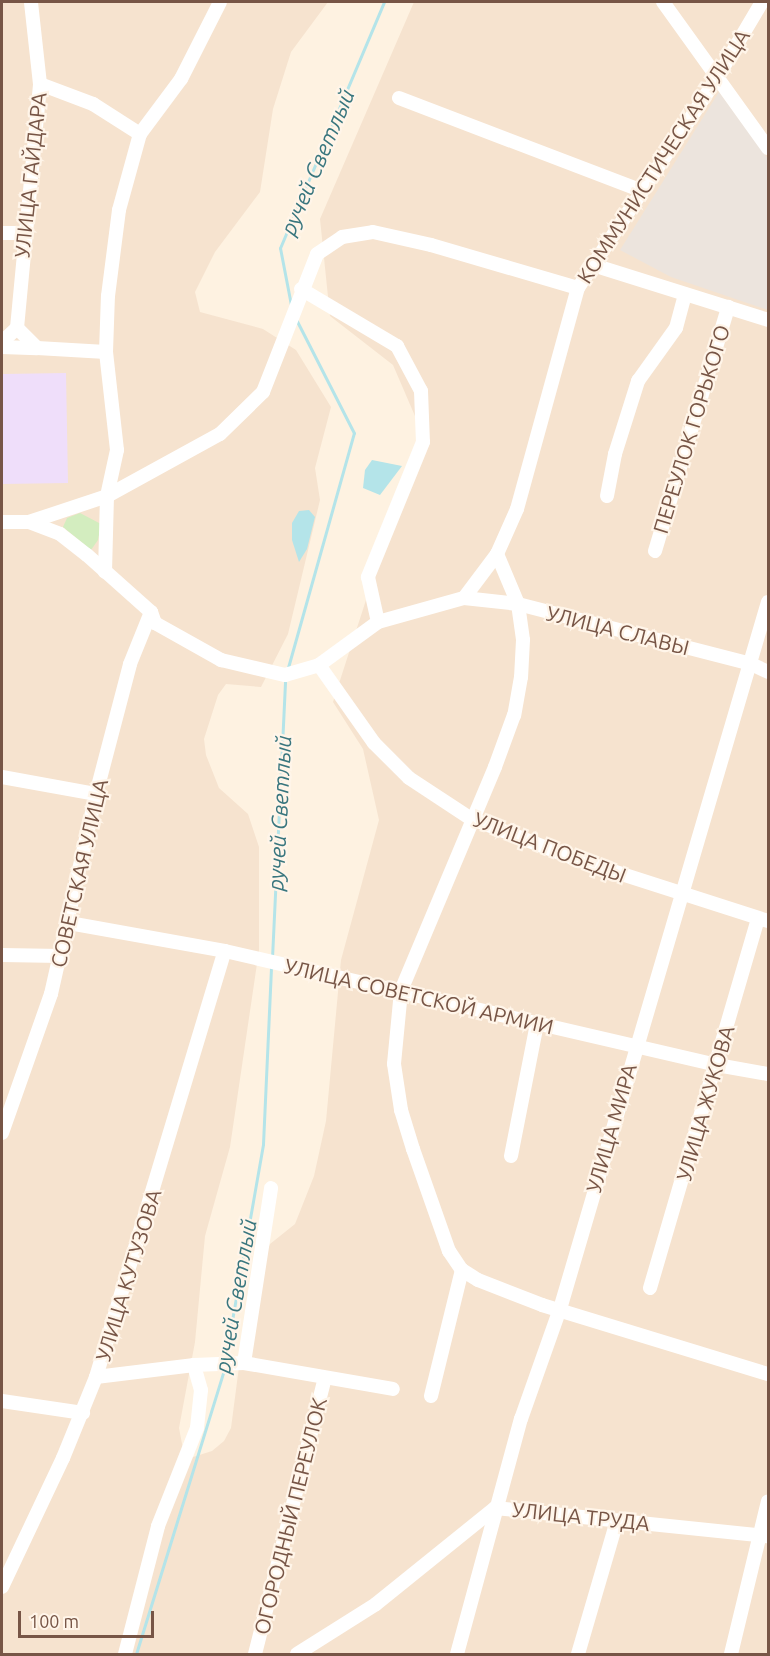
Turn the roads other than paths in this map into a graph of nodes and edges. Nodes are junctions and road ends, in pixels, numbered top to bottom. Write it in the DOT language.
graph roads {
  1 [pos="31,2"];
  2 [pos="220,2"];
  3 [pos="663,2"];
  4 [pos="762,2"];
  5 [pos="717,78"];
  6 [pos="40,84"];
  7 [pos="399,98"];
  8 [pos="140,134"];
  9 [pos="768,148"];
  10 [pos="642,191"];
  11 [pos="2,233"];
  12 [pos="24,233"];
  13 [pos="593,265"];
  14 [pos="578,288"];
  15 [pos="301,289"];
  16 [pos="685,294"];
  17 [pos="728,307"];
  18 [pos="768,320"];
  19 [pos="17,328"];
  20 [pos="2,342"];
  21 [pos="2,348"];
  22 [pos="37,348"];
  23 [pos="106,352"];
  24 [pos="107,496"];
  25 [pos="608,496"];
  26 [pos="2,522"];
  27 [pos="29,522"];
  28 [pos="655,551"];
  29 [pos="497,554"];
  30 [pos="105,572"];
  31 [pos="464,598"];
  32 [pos="768,602"];
  33 [pos="518,604"];
  34 [pos="151,612"];
  35 [pos="378,622"];
  36 [pos="751,664"];
  37 [pos="319,665"];
  38 [pos="768,672"];
  39 [pos="2,777"];
  40 [pos="96,794"];
  41 [pos="470,818"];
  42 [pos="685,895"];
  43 [pos="763,920"];
  44 [pos="69,923"];
  45 [pos="225,951"];
  46 [pos="2,954"];
  47 [pos="61,956"];
  48 [pos="401,990"];
  49 [pos="537,1023"];
  50 [pos="636,1044"];
  51 [pos="717,1065"];
  52 [pos="768,1074"];
  53 [pos="2,1133"];
  54 [pos="511,1156"];
  55 [pos="271,1188"];
  56 [pos="462,1270"];
  57 [pos="650,1288"];
  58 [pos="560,1309"];
  59 [pos="244,1363"];
  60 [pos="194,1365"];
  61 [pos="768,1374"];
  62 [pos="96,1377"];
  63 [pos="325,1378"];
  64 [pos="393,1389"];
  65 [pos="431,1396"];
  66 [pos="2,1401"];
  67 [pos="83,1413"];
  68 [pos="768,1501"];
  69 [pos="495,1508"];
  70 [pos="617,1521"];
  71 [pos="765,1534"];
  72 [pos="2,1587"];
  73 [pos="125,1654"];
  74 [pos="255,1654"];
  75 [pos="297,1654"];
  76 [pos="457,1654"];
  77 [pos="578,1654"];
  78 [pos="731,1654"];
  1 -- 6 [label="street, УЛИЦА ГАЙДАРА"];
  2 -- 8 [label="street"];
  3 -- 5 [label="street"];
  4 -- 5 [label="street, КОММУНИСТИЧЕСКАЯ УЛИЦА"];
  5 -- 9 [label="street"];
  5 -- 10 [label="street, КОММУНИСТИЧЕСКАЯ УЛИЦА"];
  6 -- 8 [label="street"];
  6 -- 12 [label="street, УЛИЦА ГАЙДАРА"];
  7 -- 10 [label="street"];
  8 -- 23 [label="street"];
  10 -- 13 [label="street, КОММУНИСТИЧЕСКАЯ УЛИЦА"];
  11 -- 12 [label="street"];
  12 -- 19 [label="street, УЛИЦА ГАЙДАРА"];
  13 -- 14 [label="street, КОММУНИСТИЧЕСКАЯ УЛИЦА"];
  13 -- 16 [label="street"];
  14 -- 15 [label="street"];
  14 -- 29 [label="street, КОММУНИСТИЧЕСКАЯ УЛИЦА"];
  15 -- 24 [label="street"];
  15 -- 35 [label="street"];
  16 -- 17 [label="street"];
  16 -- 25 [label="street"];
  17 -- 18 [label="street"];
  17 -- 28 [label="street, ПЕРЕУЛОК ГОРЬКОГО"];
  19 -- 20 [label="street"];
  19 -- 22 [label="street"];
  21 -- 22 [label="street"];
  22 -- 23 [label="street"];
  23 -- 24 [label="street"];
  24 -- 27 [label="street"];
  24 -- 30 [label="street"];
  26 -- 27 [label="street"];
  27 -- 30 [label="street"];
  29 -- 31 [label="street, КОММУНИСТИЧЕСКАЯ УЛИЦА"];
  29 -- 33 [label="street"];
  30 -- 34 [label="street"];
  31 -- 33 [label="street, УЛИЦА СЛАВЫ"];
  31 -- 35 [label="street"];
  32 -- 36 [label="street, УЛИЦА МИРА"];
  33 -- 36 [label="street, УЛИЦА СЛАВЫ"];
  33 -- 41 [label="street"];
  34 -- 37 [label="street"];
  34 -- 40 [label="street, СОВЕТСКАЯ УЛИЦА"];
  35 -- 37 [label="street"];
  36 -- 38 [label="street, УЛИЦА СЛАВЫ"];
  36 -- 42 [label="street, УЛИЦА МИРА"];
  37 -- 41 [label="street, УЛИЦА ПОБЕДЫ"];
  39 -- 40 [label="street"];
  40 -- 44 [label="street, СОВЕТСКАЯ УЛИЦА"];
  41 -- 42 [label="street, УЛИЦА ПОБЕДЫ"];
  41 -- 48 [label="street"];
  42 -- 43 [label="street, УЛИЦА ПОБЕДЫ"];
  42 -- 50 [label="street, УЛИЦА МИРА"];
  43 -- 51 [label="street, УЛИЦА ЖУКОВА"];
  44 -- 45 [label="street, УЛИЦА СОВЕТСКОЙ АРМИИ"];
  44 -- 47 [label="street, СОВЕТСКАЯ УЛИЦА"];
  45 -- 48 [label="street, УЛИЦА СОВЕТСКОЙ АРМИИ"];
  45 -- 62 [label="street, УЛИЦА КУТУЗОВА"];
  46 -- 47 [label="street"];
  47 -- 53 [label="street, СОВЕТСКАЯ УЛИЦА"];
  48 -- 49 [label="street, УЛИЦА СОВЕТСКОЙ АРМИИ"];
  48 -- 56 [label="street"];
  49 -- 50 [label="street, УЛИЦА СОВЕТСКОЙ АРМИИ"];
  49 -- 54 [label="street"];
  50 -- 51 [label="street, УЛИЦА СОВЕТСКОЙ АРМИИ"];
  50 -- 58 [label="street, УЛИЦА МИРА"];
  51 -- 52 [label="street, УЛИЦА СОВЕТСКОЙ АРМИИ"];
  51 -- 57 [label="street, УЛИЦА ЖУКОВА"];
  55 -- 59 [label="street"];
  56 -- 58 [label="street"];
  56 -- 65 [label="street"];
  58 -- 61 [label="street"];
  58 -- 69 [label="street, УЛИЦА МИРА"];
  59 -- 60 [label="street"];
  59 -- 63 [label="street"];
  60 -- 62 [label="street"];
  60 -- 73 [label="street"];
  62 -- 67 [label="street, УЛИЦА КУТУЗОВА"];
  63 -- 64 [label="street"];
  63 -- 74 [label="street, ОГОРОДНЫЙ ПЕРЕУЛОК"];
  66 -- 67 [label="street"];
  67 -- 72 [label="street, УЛИЦА КУТУЗОВА"];
  68 -- 71 [label="street"];
  69 -- 70 [label="street, УЛИЦА ТРУДА"];
  69 -- 75 [label="street, УЛИЦА ТРУДА"];
  69 -- 76 [label="street, УЛИЦА МИРА"];
  70 -- 71 [label="street, УЛИЦА ТРУДА"];
  70 -- 77 [label="street"];
  71 -- 78 [label="street"];
}
